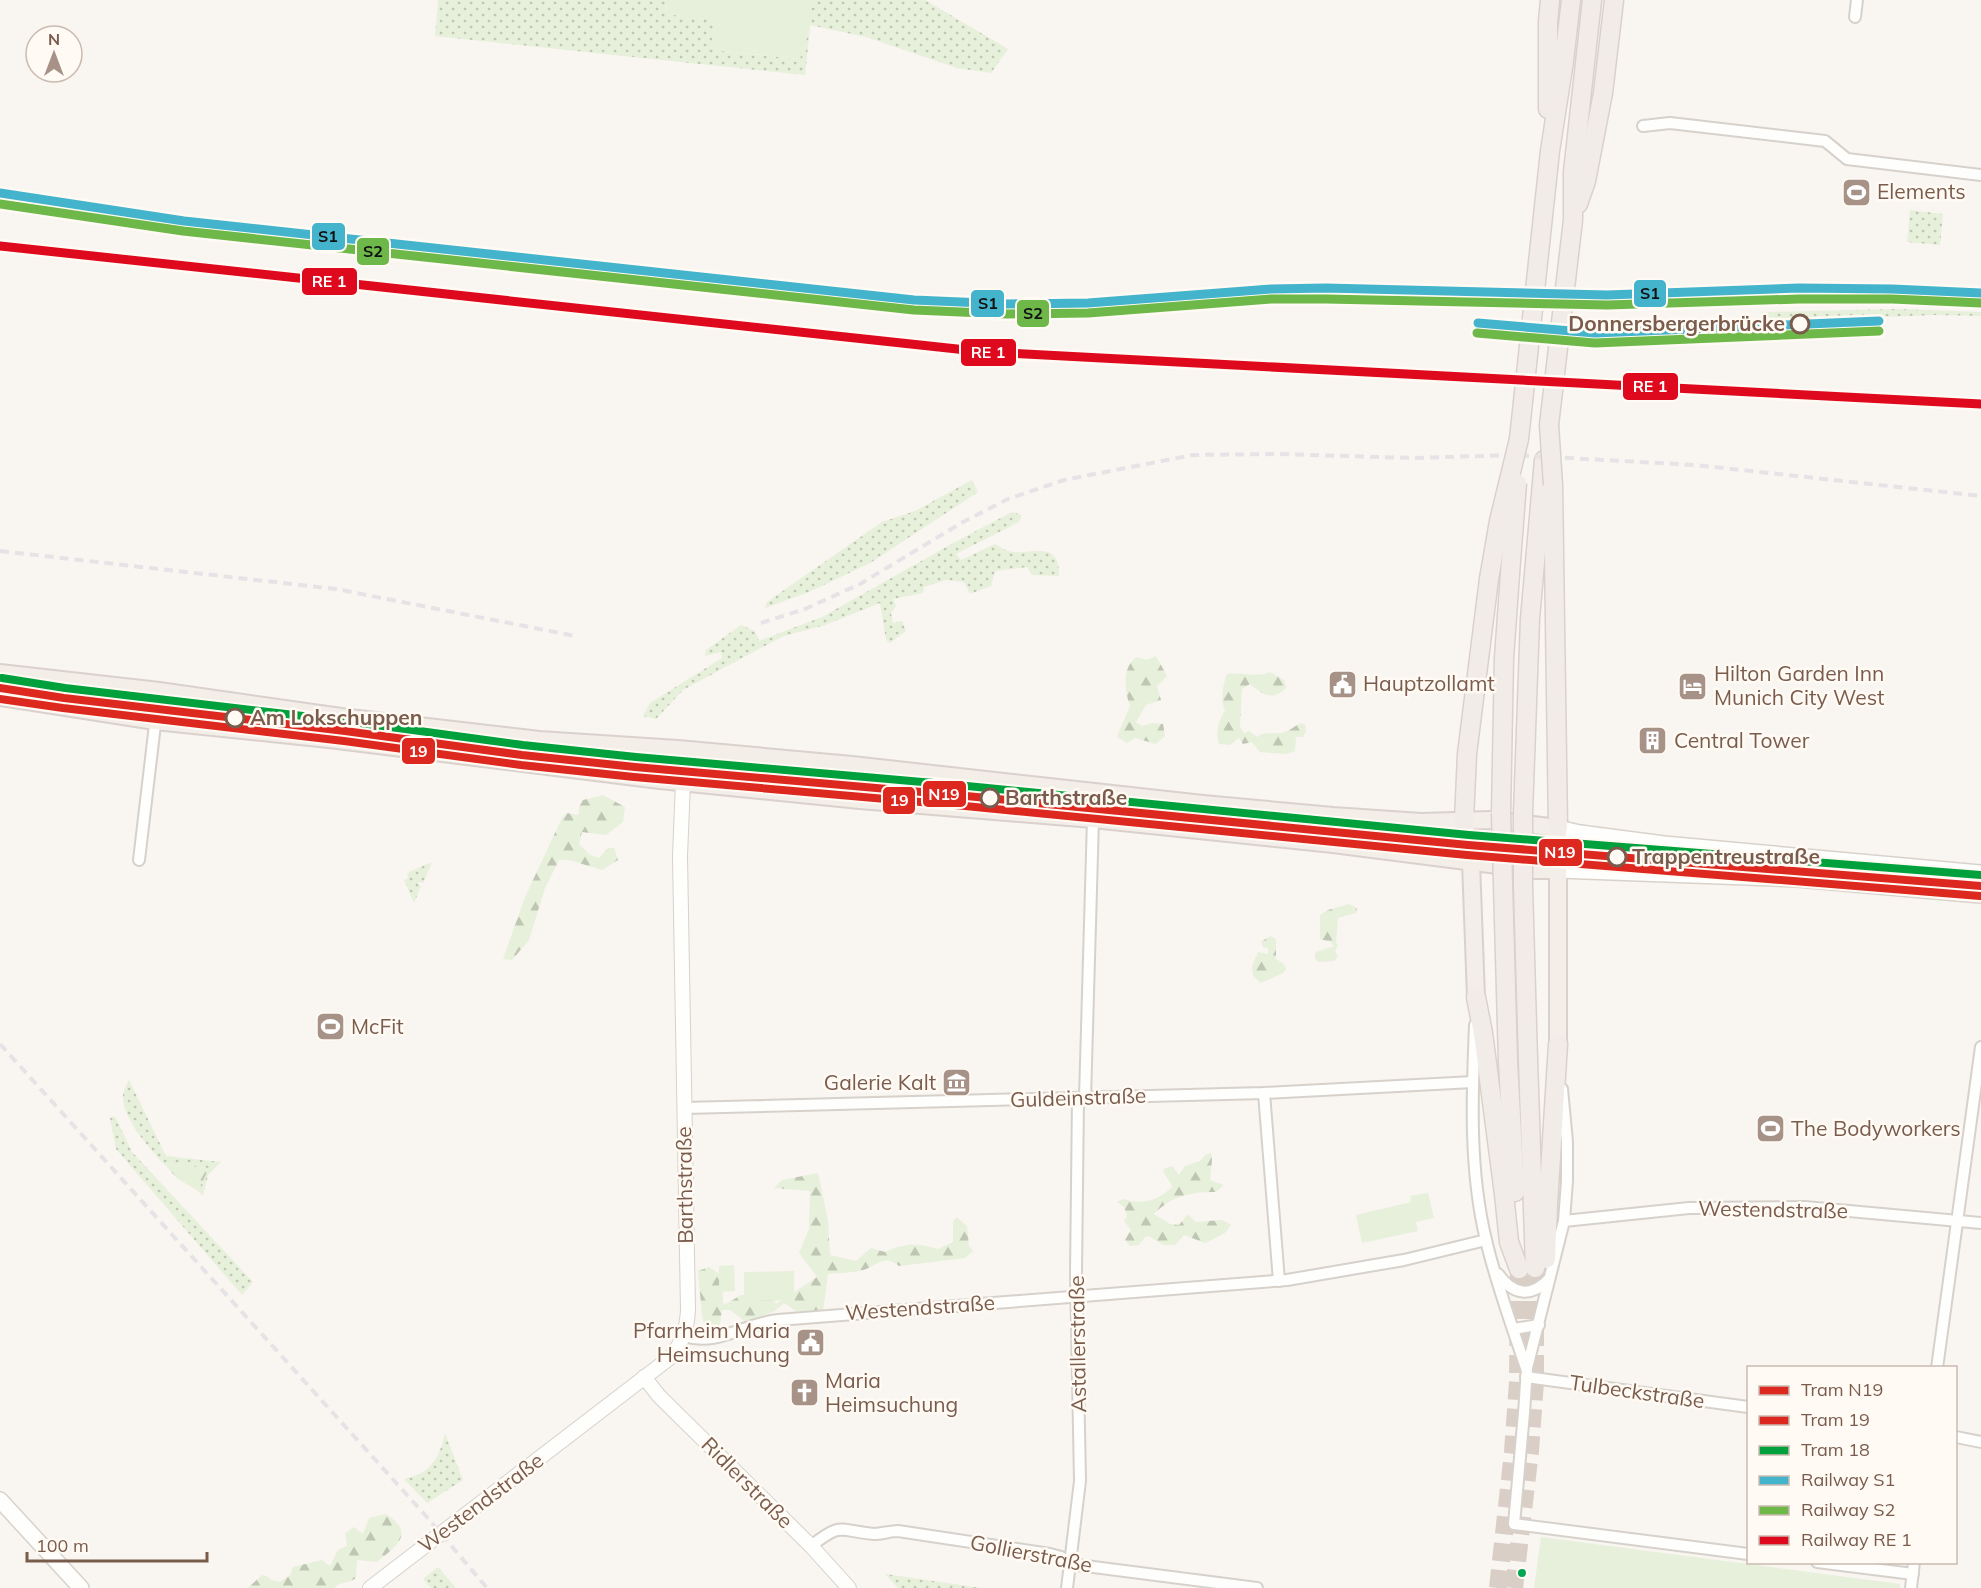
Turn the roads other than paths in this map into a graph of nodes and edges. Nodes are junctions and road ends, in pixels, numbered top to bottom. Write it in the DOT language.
graph roads {
  1 [pos="1550,0"];
  2 [pos="1571,0"];
  3 [pos="1592,0"];
  4 [pos="1614,0"];
  5 [pos="1857,0"];
  6 [pos="1855,17"];
  7 [pos="1643,126"];
  8 [pos="1550,151"];
  9 [pos="1981,175"];
  10 [pos="1573,220"];
  11 [pos="1549,425"];
  12 [pos="1520,439"];
  13 [pos="0,673"];
  14 [pos="159,691"];
  15 [pos="0,697"];
  16 [pos="155,721"];
  17 [pos="743,755"];
  18 [pos="683,782"];
  19 [pos="1092,819"];
  20 [pos="1464,821"];
  21 [pos="1558,828"];
  22 [pos="139,860"];
  23 [pos="1472,862"];
  24 [pos="1558,870"];
  25 [pos="1981,873"];
  26 [pos="1981,895"];
  27 [pos="1476,997"];
  28 [pos="1558,1044"];
  29 [pos="1981,1047"];
  30 [pos="1473,1082"];
  31 [pos="1264,1093"];
  32 [pos="1082,1098"];
  33 [pos="684,1108"];
  34 [pos="1564,1221"];
  35 [pos="1956,1221"];
  36 [pos="1981,1223"];
  37 [pos="1486,1240"];
  38 [pos="1537,1269"];
  39 [pos="1496,1272"];
  40 [pos="1279,1281"];
  41 [pos="1076,1296"];
  42 [pos="1539,1325"];
  43 [pos="1513,1329"];
  44 [pos="685,1336"];
  45 [pos="1937,1366"];
  46 [pos="1526,1373"];
  47 [pos="644,1377"];
  48 [pos="1747,1407"];
  49 [pos="1957,1437"];
  50 [pos="1981,1442"];
  51 [pos="0,1500"];
  52 [pos="811,1546"];
  53 [pos="1747,1554"];
  54 [pos="1070,1564"];
  55 [pos="1826,1564"];
  56 [pos="1914,1564"];
  57 [pos="1913,1574"];
  58 [pos="81,1588"];
  59 [pos="370,1588"];
  60 [pos="849,1588"];
  61 [pos="1067,1588"];
  62 [pos="1257,1588"];
  63 [pos="1911,1588"];
  1 -- 8 [label="highway"];
  2 -- 8 [label="highway"];
  3 -- 10 [label="highway"];
  4 -- 10 [label="highway"];
  5 -- 6 [label="street"];
  7 -- 9 [label="street"];
  8 -- 12 [label="highway"];
  10 -- 11 [label="highway"];
  11 -- 21 [label="highway, bridge"];
  11 -- 38 [label="highway, bridge"];
  12 -- 20 [label="highway, bridge"];
  12 -- 38 [label="highway, bridge"];
  13 -- 14 [label="main road"];
  14 -- 16 [label="street"];
  14 -- 17 [label="main road"];
  15 -- 16 [label="main road"];
  16 -- 18 [label="main road"];
  16 -- 22 [label="street"];
  17 -- 18 [label="street"];
  17 -- 20 [label="main road"];
  18 -- 19 [label="main road"];
  18 -- 33 [label="street, Barthstraße"];
  19 -- 23 [label="main road"];
  19 -- 32 [label="street, Astallerstraße"];
  20 -- 21 [label="main road"];
  20 -- 23 [label="main road"];
  21 -- 24 [label="main road"];
  21 -- 25 [label="main road"];
  23 -- 24 [label="main road"];
  23 -- 27 [label="main road"];
  24 -- 26 [label="main road"];
  24 -- 28 [label="main road"];
  27 -- 30 [label="street"];
  27 -- 38 [label="highway"];
  28 -- 34 [label="street"];
  28 -- 38 [label="highway"];
  29 -- 35 [label="street"];
  30 -- 31 [label="street, Guldeinstraße"];
  30 -- 37 [label="street"];
  31 -- 32 [label="street, Guldeinstraße"];
  31 -- 40 [label="street"];
  32 -- 33 [label="street, Guldeinstraße"];
  32 -- 41 [label="street, Astallerstraße"];
  33 -- 44 [label="street, Barthstraße"];
  34 -- 35 [label="street, Westendstraße"];
  34 -- 38 [label="street"];
  35 -- 36 [label="street, Westendstraße"];
  35 -- 45 [label="street"];
  37 -- 39 [label="street"];
  37 -- 40 [label="street, Westendstraße"];
  38 -- 39 [label="street"];
  38 -- 42 [label="street"];
  39 -- 43 [label="street"];
  40 -- 41 [label="street, Westendstraße"];
  41 -- 44 [label="street, Westendstraße"];
  41 -- 54 [label="street, Astallerstraße"];
  42 -- 43 [label="street"];
  42 -- 46 [label="street"];
  43 -- 46 [label="street"];
  44 -- 47 [label="street, Westendstraße"];
  46 -- 48 [label="street, Tulbeckstraße"];
  46 -- 53 [label="street"];
  47 -- 52 [label="street, Ridlerstraße"];
  47 -- 59 [label="street, Westendstraße"];
  49 -- 50 [label="street"];
  51 -- 58 [label="main road"];
  52 -- 54 [label="street, Gollierstraße"];
  52 -- 60 [label="street, Ridlerstraße"];
  54 -- 61 [label="street, Astallerstraße"];
  54 -- 62 [label="street, Gollierstraße"];
  55 -- 57 [label="street"];
  56 -- 57 [label="street"];
  57 -- 63 [label="street"];
}
